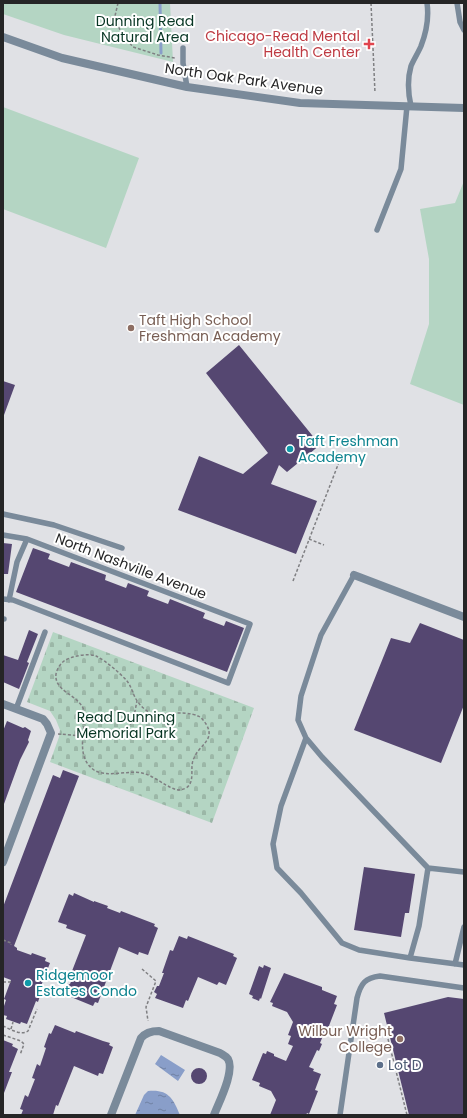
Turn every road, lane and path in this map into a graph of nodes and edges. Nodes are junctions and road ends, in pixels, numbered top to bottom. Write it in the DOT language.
graph roads {
  1 [pos="118,3"];
  2 [pos="371,3"];
  3 [pos="427,3"];
  4 [pos="457,3"];
  5 [pos="464,30"];
  6 [pos="3,37"];
  7 [pos="183,48"];
  8 [pos="183,60"];
  9 [pos="187,87"];
  10 [pos="375,93"];
  11 [pos="409,106"];
  12 [pos="464,108"];
  13 [pos="377,230"];
  14 [pos="341,457"];
  15 [pos="3,514"];
  16 [pos="3,535"];
  17 [pos="27,539"];
  18 [pos="309,539"];
  19 [pos="324,545"];
  20 [pos="122,548"];
  21 [pos="354,575"];
  22 [pos="293,581"];
  23 [pos="6,599"];
  24 [pos="464,617"];
  25 [pos="44,632"];
  26 [pos="137,701"];
  27 [pos="3,704"];
  28 [pos="16,709"];
  29 [pos="154,715"];
  30 [pos="130,723"];
  31 [pos="51,734"];
  32 [pos="83,735"];
  33 [pos="306,738"];
  34 [pos="3,862"];
  35 [pos="428,868"];
  36 [pos="464,872"];
  37 [pos="464,927"];
  38 [pos="3,940"];
  39 [pos="11,945"];
  40 [pos="410,958"];
  41 [pos="455,964"];
  42 [pos="464,965"];
  43 [pos="142,969"];
  44 [pos="3,982"];
  45 [pos="12,982"];
  46 [pos="464,988"];
  47 [pos="37,1009"];
  48 [pos="148,1021"];
  49 [pos="13,1022"];
  50 [pos="3,1026"];
  51 [pos="11,1029"];
  52 [pos="3,1035"];
  53 [pos="388,1039"];
  54 [pos="20,1055"];
  55 [pos="111,1115"];
  56 [pos="214,1115"];
  57 [pos="340,1115"];
  58 [pos="407,1115"];
  1 -- 8 [label="path"];
  2 -- 10 [label="path"];
  3 -- 11 [label="lane"];
  4 -- 5 [label="lane"];
  6 -- 9 [label="street, North Oak Park Avenue"];
  7 -- 8 [label="lane"];
  8 -- 9 [label="lane"];
  9 -- 11 [label="street, North Oak Park Avenue"];
  11 -- 12 [label="street, North Oak Park Avenue"];
  11 -- 13 [label="lane"];
  14 -- 18 [label="path"];
  15 -- 20 [label="lane"];
  16 -- 17 [label="lane, North Nashville Avenue"];
  17 -- 23 [label="lane"];
  17 -- 23 [label="lane, North Nashville Avenue"];
  18 -- 19 [label="path"];
  18 -- 22 [label="path"];
  21 -- 24 [label="street"];
  21 -- 33 [label="lane"];
  25 -- 28 [label="lane"];
  26 -- 29 [label="path"];
  26 -- 30 [label="path"];
  26 -- 32 [label="path"];
  27 -- 28 [label="street"];
  28 -- 31 [label="street"];
  29 -- 30 [label="path"];
  29 -- 32 [label="path"];
  30 -- 32 [label="path"];
  31 -- 32 [label="path"];
  31 -- 34 [label="street"];
  33 -- 35 [label="lane"];
  33 -- 40 [label="lane"];
  35 -- 36 [label="lane"];
  35 -- 40 [label="lane"];
  37 -- 41 [label="lane"];
  38 -- 39 [label="path"];
  40 -- 41 [label="lane"];
  41 -- 42 [label="lane"];
  43 -- 48 [label="path"];
  44 -- 45 [label="path"];
  46 -- 57 [label="lane"];
  47 -- 51 [label="path"];
  49 -- 51 [label="path"];
  50 -- 51 [label="path"];
  52 -- 54 [label="path"];
  53 -- 58 [label="path"];
  55 -- 56 [label="street"];
}
